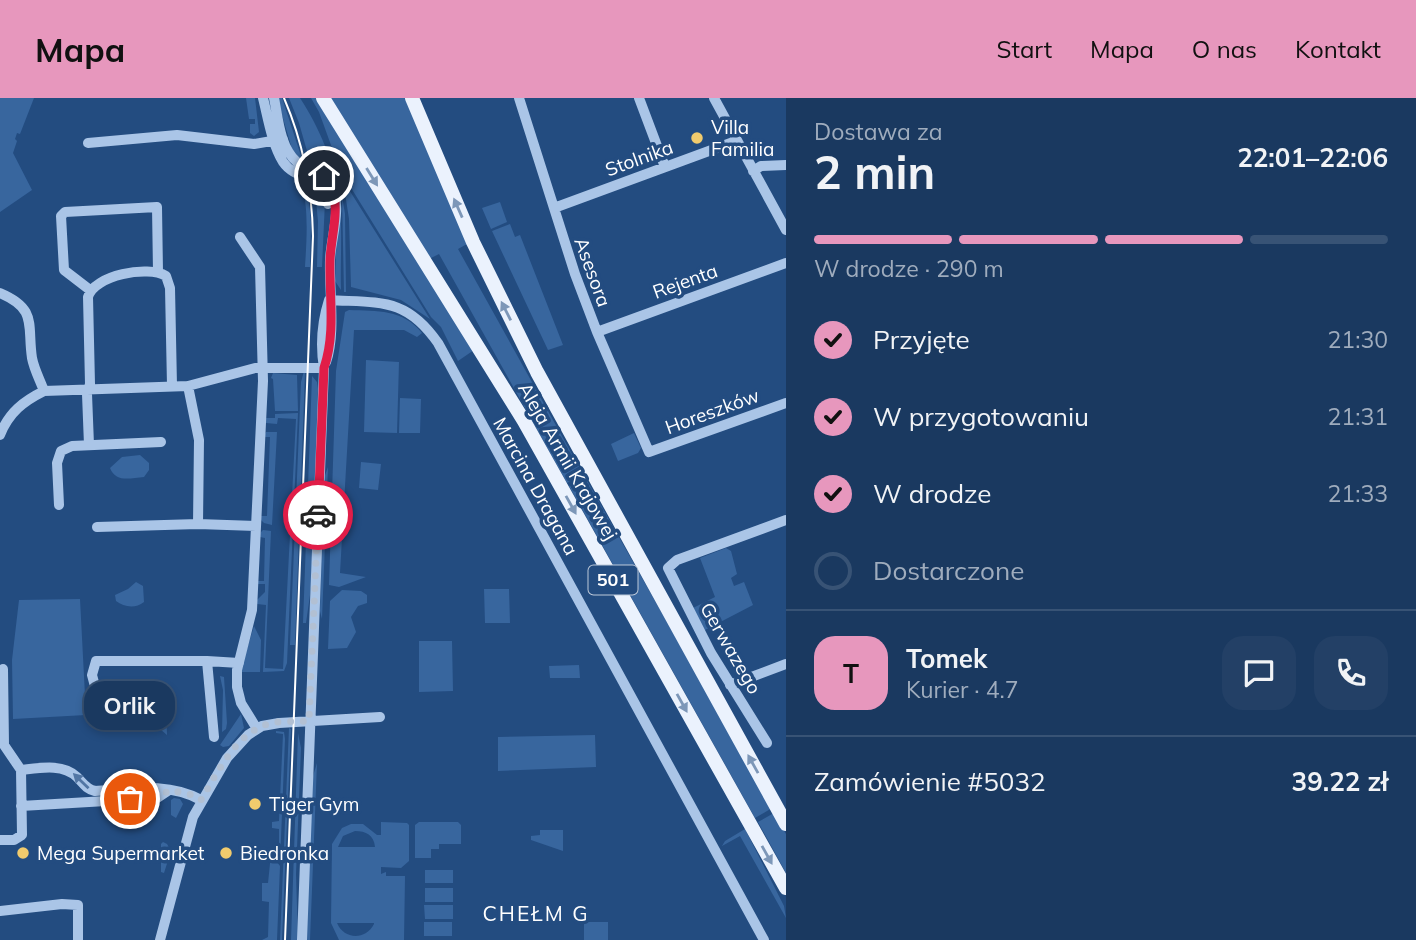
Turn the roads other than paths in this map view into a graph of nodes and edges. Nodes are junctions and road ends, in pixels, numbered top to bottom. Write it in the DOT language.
graph roads {
  1 [pos="263,98"];
  2 [pos="274,98"];
  3 [pos="323,98"];
  4 [pos="412,98"];
  5 [pos="519,98"];
  6 [pos="639,98"];
  7 [pos="714,98"];
  8 [pos="279,140"];
  9 [pos="736,141"];
  10 [pos="88,144"];
  11 [pos="786,165"];
  12 [pos="665,167"];
  13 [pos="753,171"];
  14 [pos="554,208"];
  15 [pos="786,230"];
  16 [pos="240,237"];
  17 [pos="786,263"];
  18 [pos="158,272"];
  19 [pos="90,290"];
  20 [pos="0,293"];
  21 [pos="329,300"];
  22 [pos="597,332"];
  23 [pos="263,367"];
  24 [pos="324,368"];
  25 [pos="172,386"];
  26 [pos="188,386"];
  27 [pos="89,388"];
  28 [pos="44,391"];
  29 [pos="786,403"];
  30 [pos="6,412"];
  31 [pos="0,435"];
  32 [pos="161,442"];
  33 [pos="89,445"];
  34 [pos="649,452"];
  35 [pos="59,505"];
  36 [pos="786,520"];
  37 [pos="198,524"];
  38 [pos="256,526"];
  39 [pos="97,527"];
  40 [pos="207,662"];
  41 [pos="239,663"];
  42 [pos="786,664"];
  43 [pos="3,669"];
  44 [pos="730,685"];
  45 [pos="96,690"];
  46 [pos="380,717"];
  47 [pos="309,721"];
  48 [pos="257,729"];
  49 [pos="214,737"];
  50 [pos="767,744"];
  51 [pos="21,769"];
  52 [pos="169,790"];
  53 [pos="201,800"];
  54 [pos="21,806"];
  55 [pos="786,824"];
  56 [pos="0,840"];
  57 [pos="786,888"];
  58 [pos="0,911"];
  59 [pos="78,940"];
  60 [pos="160,940"];
  61 [pos="302,940"];
  62 [pos="764,940"];
  1 -- 8 [label="street"];
  2 -- 8 [label="street"];
  3 -- 57 [label="main road, Aleja Armii Krajowej / 501, one-way"];
  55 -- 4 [label="main road, Aleja Armii Krajowej / 501, one-way"];
  5 -- 14 [label="street, Asesora"];
  6 -- 12 [label="street"];
  7 -- 9 [label="street"];
  8 -- 10 [label="street"];
  8 -- 21 [label="street"];
  9 -- 12 [label="street, Stolnika"];
  9 -- 13 [label="street"];
  11 -- 13 [label="street"];
  12 -- 14 [label="street, Stolnika"];
  13 -- 15 [label="street"];
  14 -- 22 [label="street, Asesora"];
  16 -- 23 [label="street"];
  17 -- 22 [label="street, Rejenta"];
  18 -- 19 [label="street"];
  18 -- 19 [label="street"];
  18 -- 25 [label="street"];
  19 -- 27 [label="street"];
  20 -- 28 [label="street"];
  21 -- 24 [label="street"];
  21 -- 62 [label="street, Marcina Dragana"];
  22 -- 34 [label="street, Asesora"];
  23 -- 24 [label="street"];
  23 -- 26 [label="street"];
  23 -- 38 [label="street"];
  24 -- 47 [label="street"];
  25 -- 26 [label="street"];
  25 -- 27 [label="street"];
  26 -- 37 [label="street"];
  27 -- 28 [label="street"];
  27 -- 33 [label="street"];
  28 -- 30 [label="street"];
  29 -- 34 [label="street, Horeszków"];
  30 -- 31 [label="street"];
  32 -- 33 [label="street"];
  33 -- 35 [label="street"];
  36 -- 44 [label="street, Gerwazego"];
  37 -- 38 [label="street"];
  37 -- 39 [label="street"];
  38 -- 41 [label="street"];
  40 -- 41 [label="street"];
  40 -- 45 [label="street"];
  40 -- 49 [label="street"];
  41 -- 48 [label="street"];
  42 -- 44 [label="street"];
  43 -- 51 [label="street"];
  44 -- 50 [label="street, Gerwazego"];
  46 -- 47 [label="street"];
  47 -- 48 [label="street"];
  47 -- 61 [label="street"];
  48 -- 53 [label="street"];
  52 -- 51 [label="street, one-way"];
  51 -- 54 [label="street"];
  52 -- 53 [label="street"];
  52 -- 54 [label="street"];
  53 -- 60 [label="street"];
  54 -- 56 [label="street"];
  58 -- 59 [label="street"];
}
